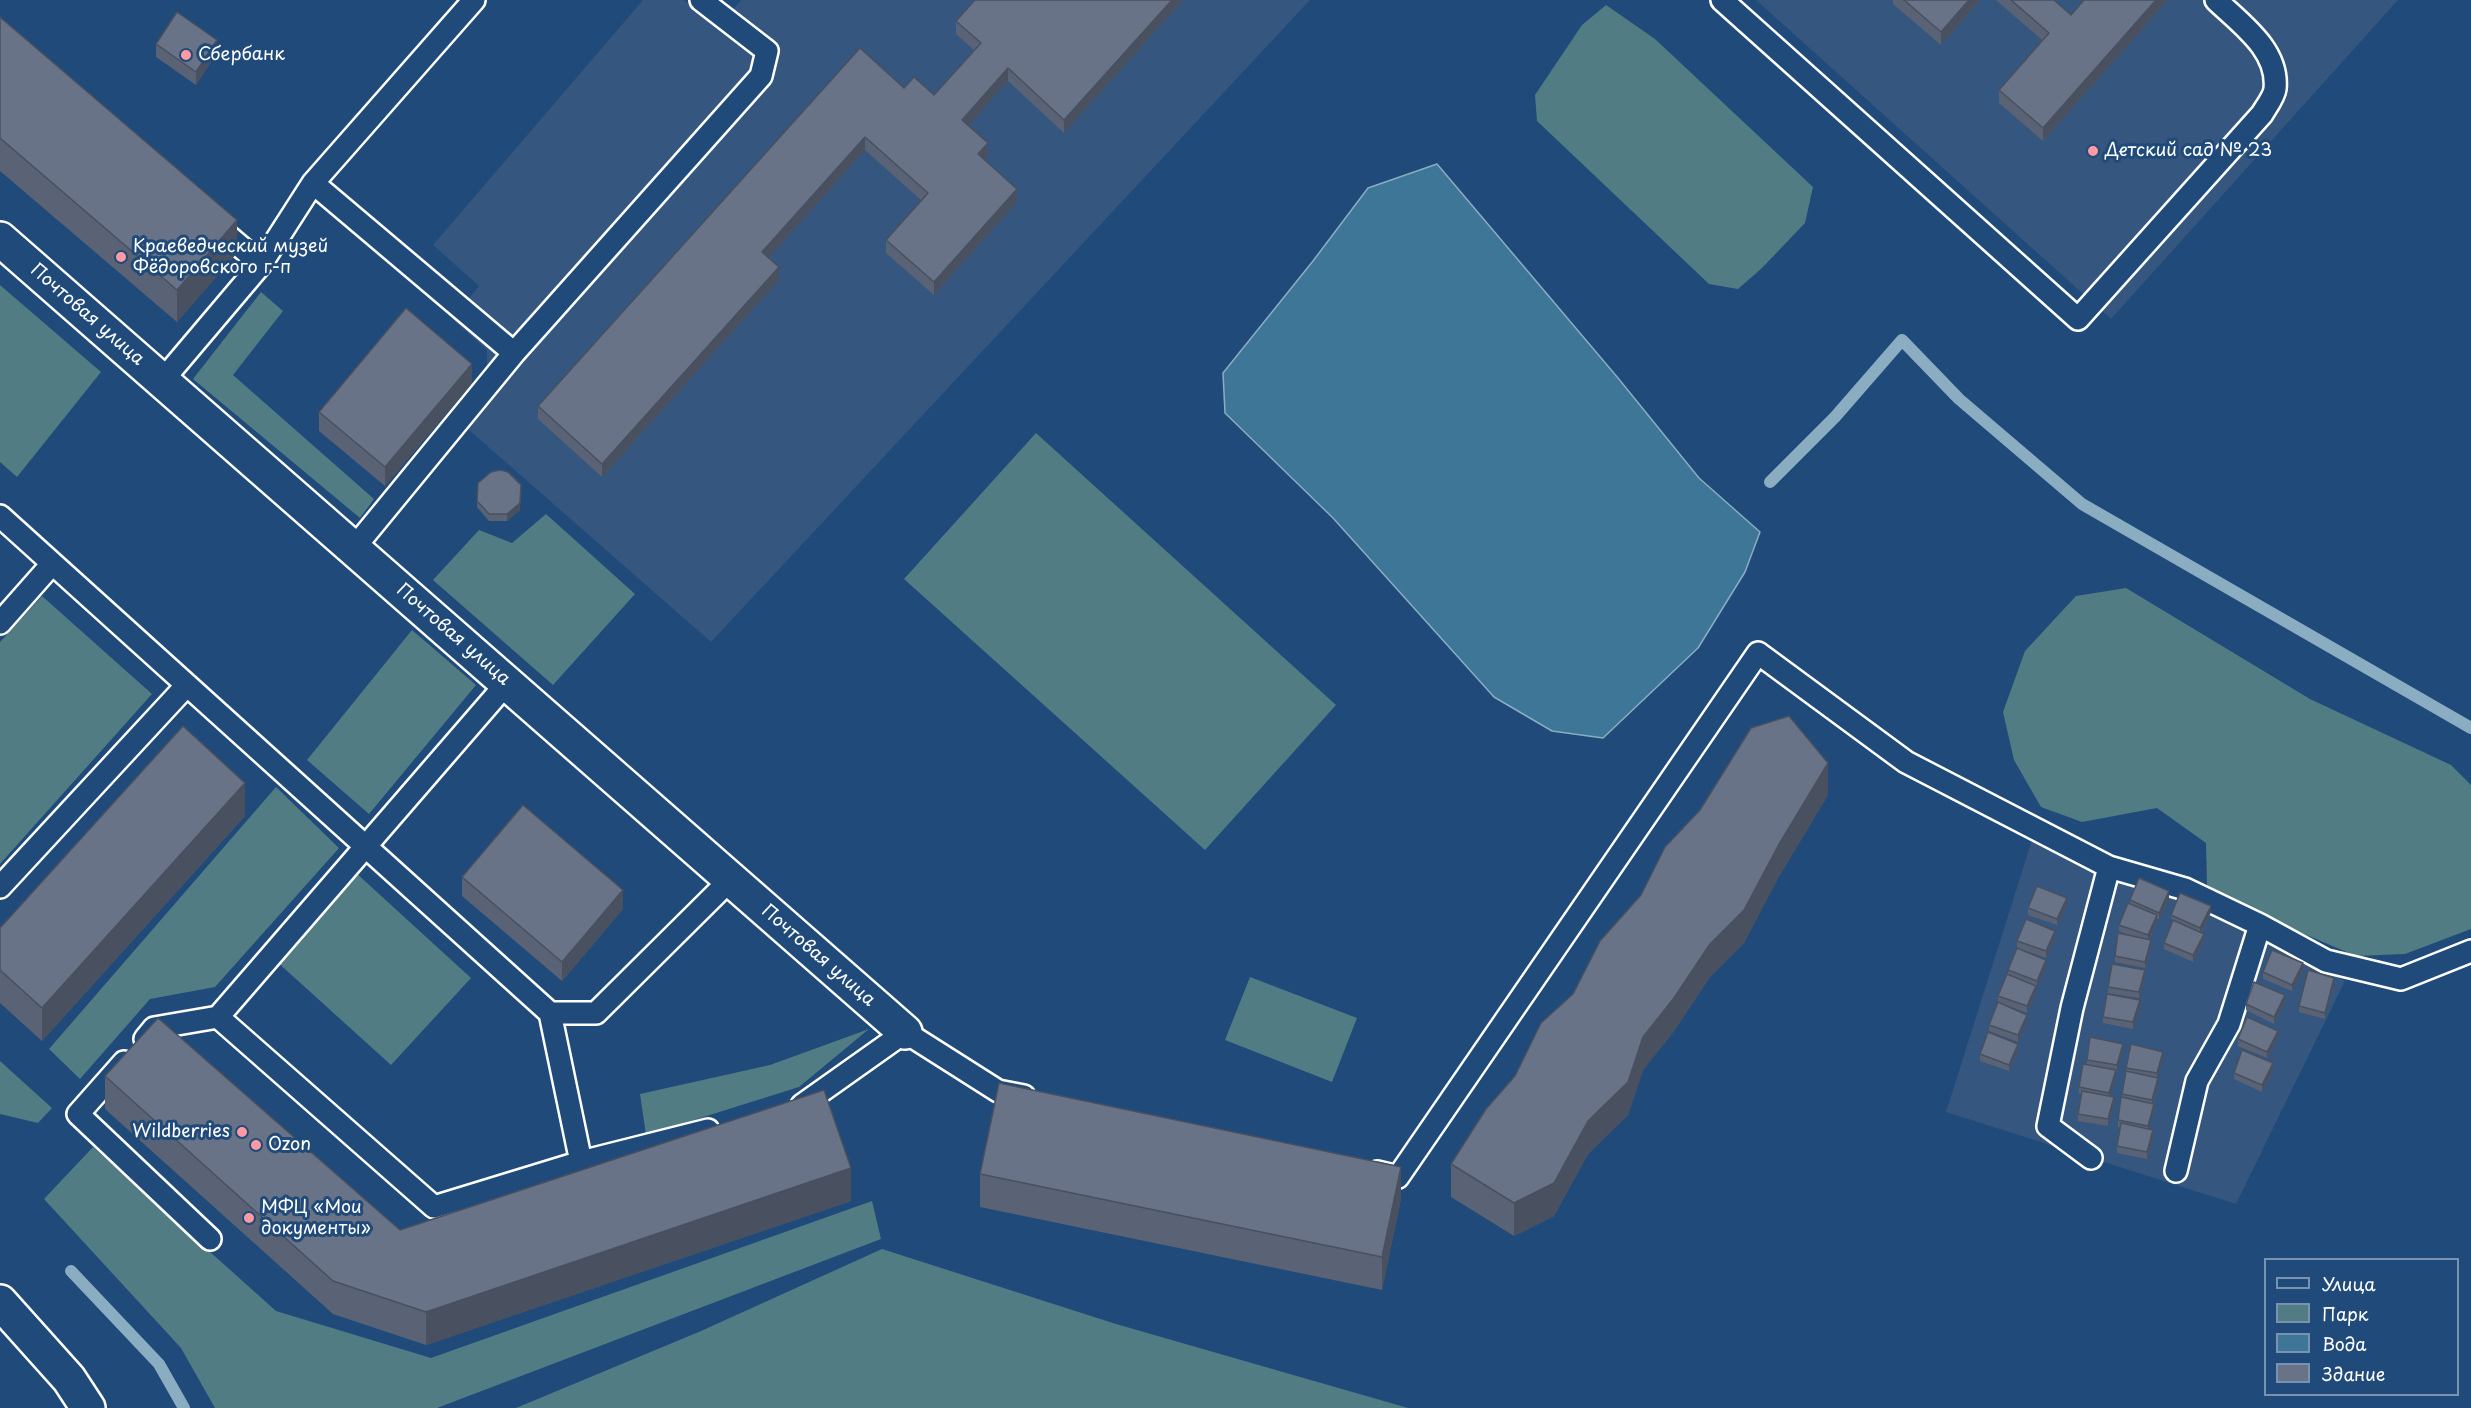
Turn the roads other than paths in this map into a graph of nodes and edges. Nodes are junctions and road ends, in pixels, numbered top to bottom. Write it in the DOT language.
graph roads {
  1 [pos="474,0"];
  2 [pos="701,0"];
  3 [pos="1722,0"];
  4 [pos="2216,0"];
  5 [pos="313,183"];
  6 [pos="199,211"];
  7 [pos="0,239"];
  8 [pos="261,264"];
  9 [pos="514,353"];
  10 [pos="162,381"];
  11 [pos="0,516"];
  12 [pos="354,548"];
  13 [pos="52,564"];
  14 [pos="0,623"];
  15 [pos="507,683"];
  16 [pos="187,685"];
  17 [pos="364,846"];
  18 [pos="2109,867"];
  19 [pos="731,879"];
  20 [pos="0,887"];
  21 [pos="2260,925"];
  22 [pos="2471,951"];
  23 [pos="550,1013"];
  24 [pos="218,1017"];
  25 [pos="905,1032"];
  26 [pos="1044,1101"];
  27 [pos="788,1110"];
  28 [pos="730,1125"];
  29 [pos="2091,1158"];
  30 [pos="581,1162"];
  31 [pos="1353,1167"];
  32 [pos="2176,1171"];
  33 [pos="210,1239"];
  34 [pos="0,1302"];
  35 [pos="88,1408"];
  1 -- 5 [label="lane"];
  2 -- 9 [label="lane"];
  3 -- 4 [label="lane"];
  5 -- 8 [label="lane"];
  5 -- 9 [label="lane"];
  6 -- 8 [label="lane"];
  7 -- 10 [label="street, Почтовая улица"];
  8 -- 10 [label="lane"];
  9 -- 12 [label="lane"];
  10 -- 12 [label="street, Почтовая улица"];
  11 -- 13 [label="lane"];
  12 -- 15 [label="street, Почтовая улица"];
  13 -- 14 [label="lane"];
  13 -- 16 [label="lane"];
  15 -- 17 [label="lane"];
  15 -- 19 [label="street, Почтовая улица"];
  16 -- 17 [label="lane"];
  16 -- 20 [label="lane"];
  17 -- 23 [label="lane"];
  17 -- 24 [label="lane"];
  18 -- 21 [label="lane"];
  18 -- 29 [label="lane"];
  18 -- 31 [label="lane"];
  19 -- 23 [label="lane"];
  19 -- 25 [label="street, Почтовая улица"];
  21 -- 22 [label="lane"];
  21 -- 32 [label="lane"];
  23 -- 30 [label="lane"];
  24 -- 30 [label="lane"];
  24 -- 33 [label="lane"];
  25 -- 26 [label="lane"];
  25 -- 27 [label="lane"];
  28 -- 30 [label="lane"];
  34 -- 35 [label="street"];
}
